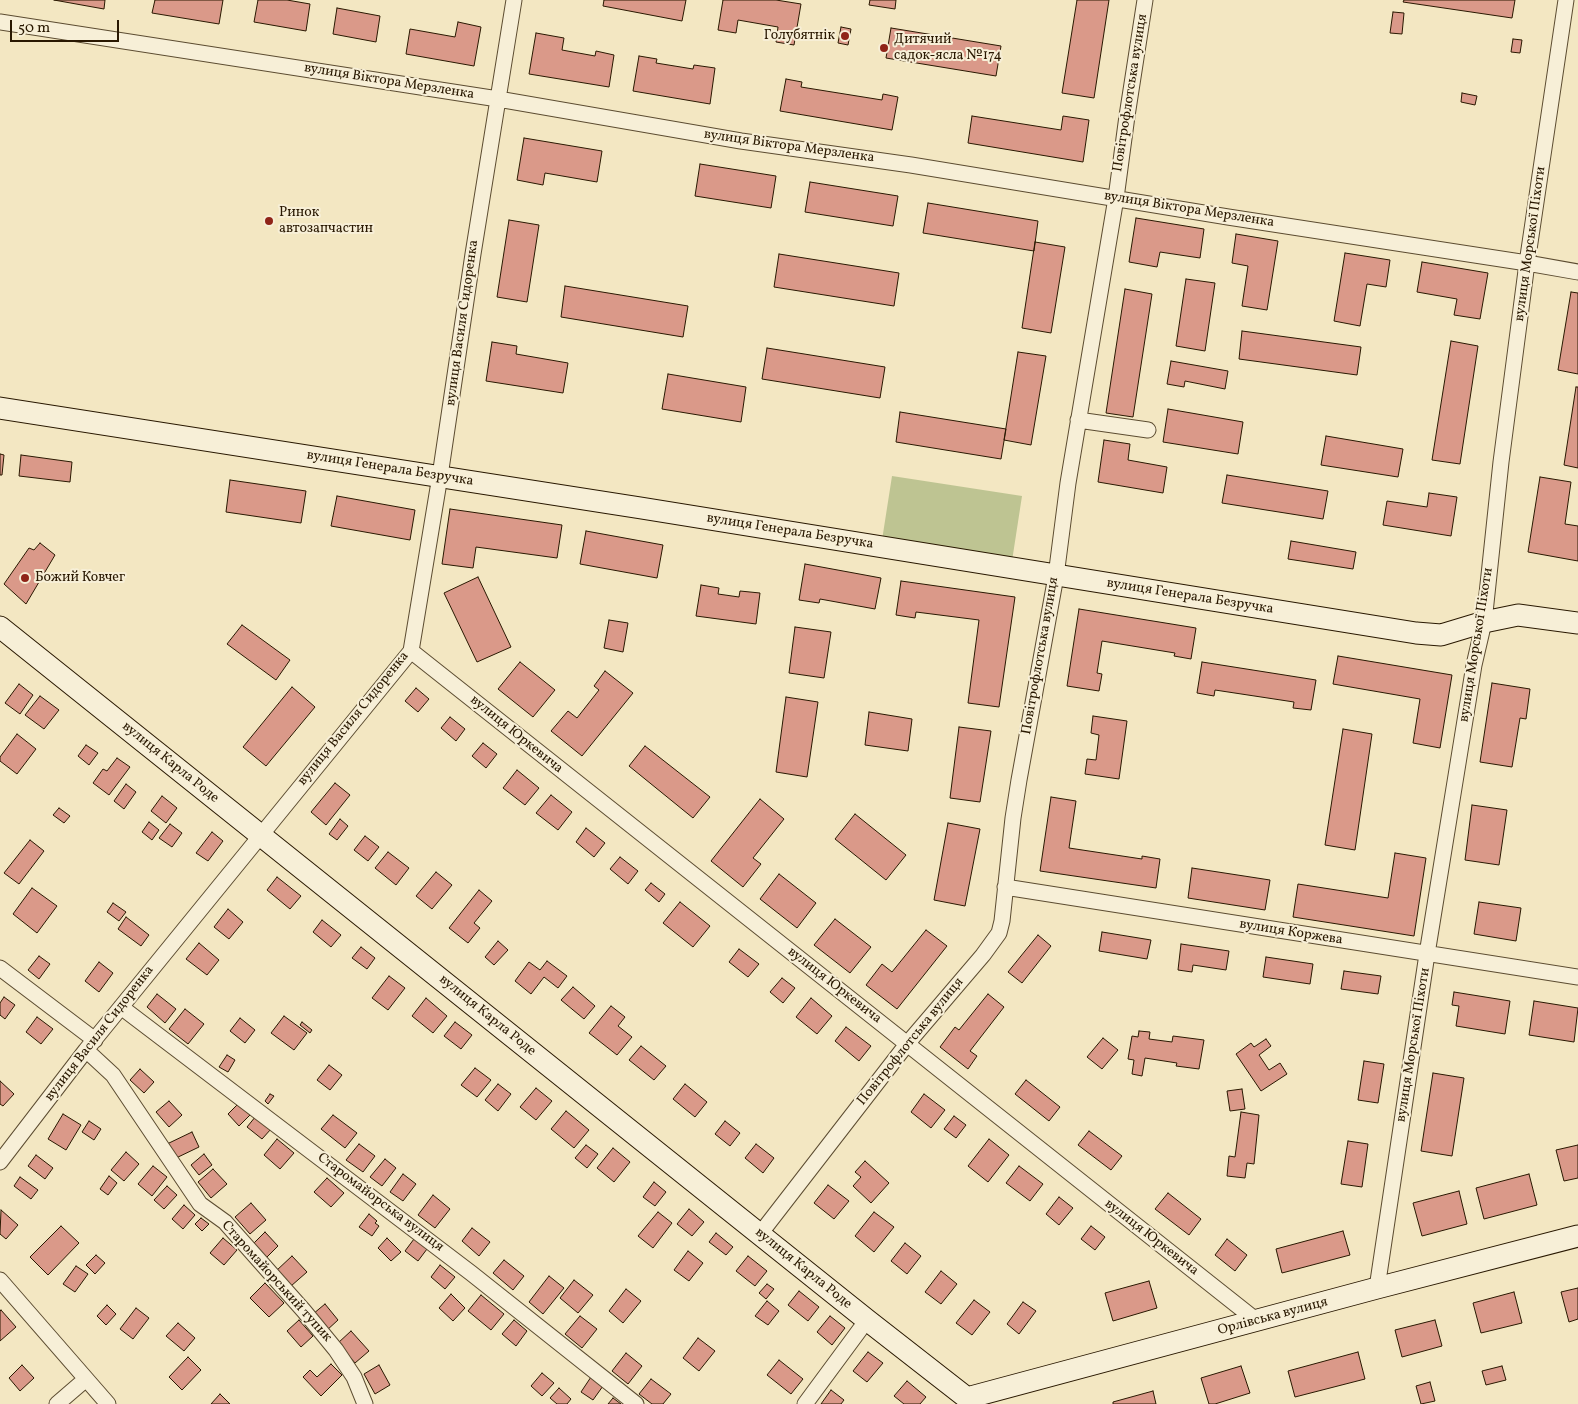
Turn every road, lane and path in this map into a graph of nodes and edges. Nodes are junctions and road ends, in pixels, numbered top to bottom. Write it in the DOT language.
graph roads {
  1 [pos="514,0"];
  2 [pos="1145,0"];
  3 [pos="1566,0"];
  4 [pos="0,22"];
  5 [pos="498,99"];
  6 [pos="1116,198"];
  7 [pos="1527,263"];
  8 [pos="1578,272"];
  9 [pos="0,408"];
  10 [pos="1078,420"];
  11 [pos="1148,430"];
  12 [pos="440,476"];
  13 [pos="1056,576"];
  14 [pos="1484,622"];
  15 [pos="1578,623"];
  16 [pos="0,627"];
  17 [pos="411,651"];
  18 [pos="260,835"];
  19 [pos="1005,888"];
  20 [pos="1427,954"];
  21 [pos="0,968"];
  22 [pos="1578,977"];
  23 [pos="121,1007"];
  24 [pos="907,1044"];
  25 [pos="90,1045"];
  26 [pos="0,1162"];
  27 [pos="760,1234"];
  28 [pos="1578,1236"];
  29 [pos="0,1280"];
  30 [pos="1377,1288"];
  31 [pos="867,1320"];
  32 [pos="1257,1322"];
  33 [pos="86,1379"];
  34 [pos="971,1401"];
  35 [pos="57,1404"];
  36 [pos="108,1404"];
  37 [pos="365,1404"];
  38 [pos="636,1404"];
  39 [pos="805,1404"];
  1 -- 5 [label="street, вулиця Василя Сидоренка"];
  2 -- 6 [label="street, Повітрофлотська вулиця"];
  3 -- 7 [label="street, вулиця Морської Піхоти"];
  4 -- 5 [label="street, вулиця Віктора Мерзленка"];
  5 -- 6 [label="street, вулиця Віктора Мерзленка"];
  5 -- 12 [label="street, вулиця Василя Сидоренка"];
  6 -- 7 [label="street, вулиця Віктора Мерзленка"];
  6 -- 10 [label="street, Повітрофлотська вулиця"];
  7 -- 8 [label="street, вулиця Віктора Мерзленка"];
  7 -- 14 [label="street, вулиця Морської Піхоти"];
  9 -- 12 [label="street, вулиця Генерала Безручка"];
  10 -- 11 [label="street"];
  10 -- 13 [label="street, Повітрофлотська вулиця"];
  12 -- 13 [label="street, вулиця Генерала Безручка"];
  12 -- 17 [label="street, вулиця Василя Сидоренка"];
  13 -- 14 [label="street, вулиця Генерала Безручка"];
  13 -- 19 [label="street, Повітрофлотська вулиця"];
  14 -- 15 [label="street, вулиця Генерала Безручка"];
  14 -- 20 [label="street, вулиця Морської Піхоти"];
  16 -- 18 [label="street, вулиця Карла Роде"];
  17 -- 18 [label="street, вулиця Василя Сидоренка"];
  17 -- 24 [label="street, вулиця Юркевича"];
  18 -- 23 [label="street, вулиця Василя Сидоренка"];
  18 -- 27 [label="street, вулиця Карла Роде"];
  19 -- 20 [label="street, вулиця Коржева"];
  19 -- 24 [label="street, Повітрофлотська вулиця"];
  20 -- 22 [label="street, вулиця Коржева"];
  20 -- 30 [label="street, вулиця Морської Піхоти"];
  21 -- 25 [label="street"];
  23 -- 25 [label="street, вулиця Василя Сидоренка"];
  23 -- 38 [label="street, Старомайорська вулиця"];
  24 -- 27 [label="street, Повітрофлотська вулиця"];
  24 -- 32 [label="street, вулиця Юркевича"];
  25 -- 26 [label="street, вулиця Василя Сидоренка"];
  25 -- 37 [label="street, Старомайорський тупик"];
  27 -- 31 [label="street, вулиця Карла Роде"];
  28 -- 30 [label="street, Орлівська вулиця"];
  29 -- 33 [label="street"];
  30 -- 32 [label="street, Орлівська вулиця"];
  31 -- 34 [label="street, вулиця Карла Роде"];
  31 -- 39 [label="street"];
  32 -- 34 [label="street, Орлівська вулиця"];
  33 -- 35 [label="street"];
  33 -- 36 [label="street"];
}
